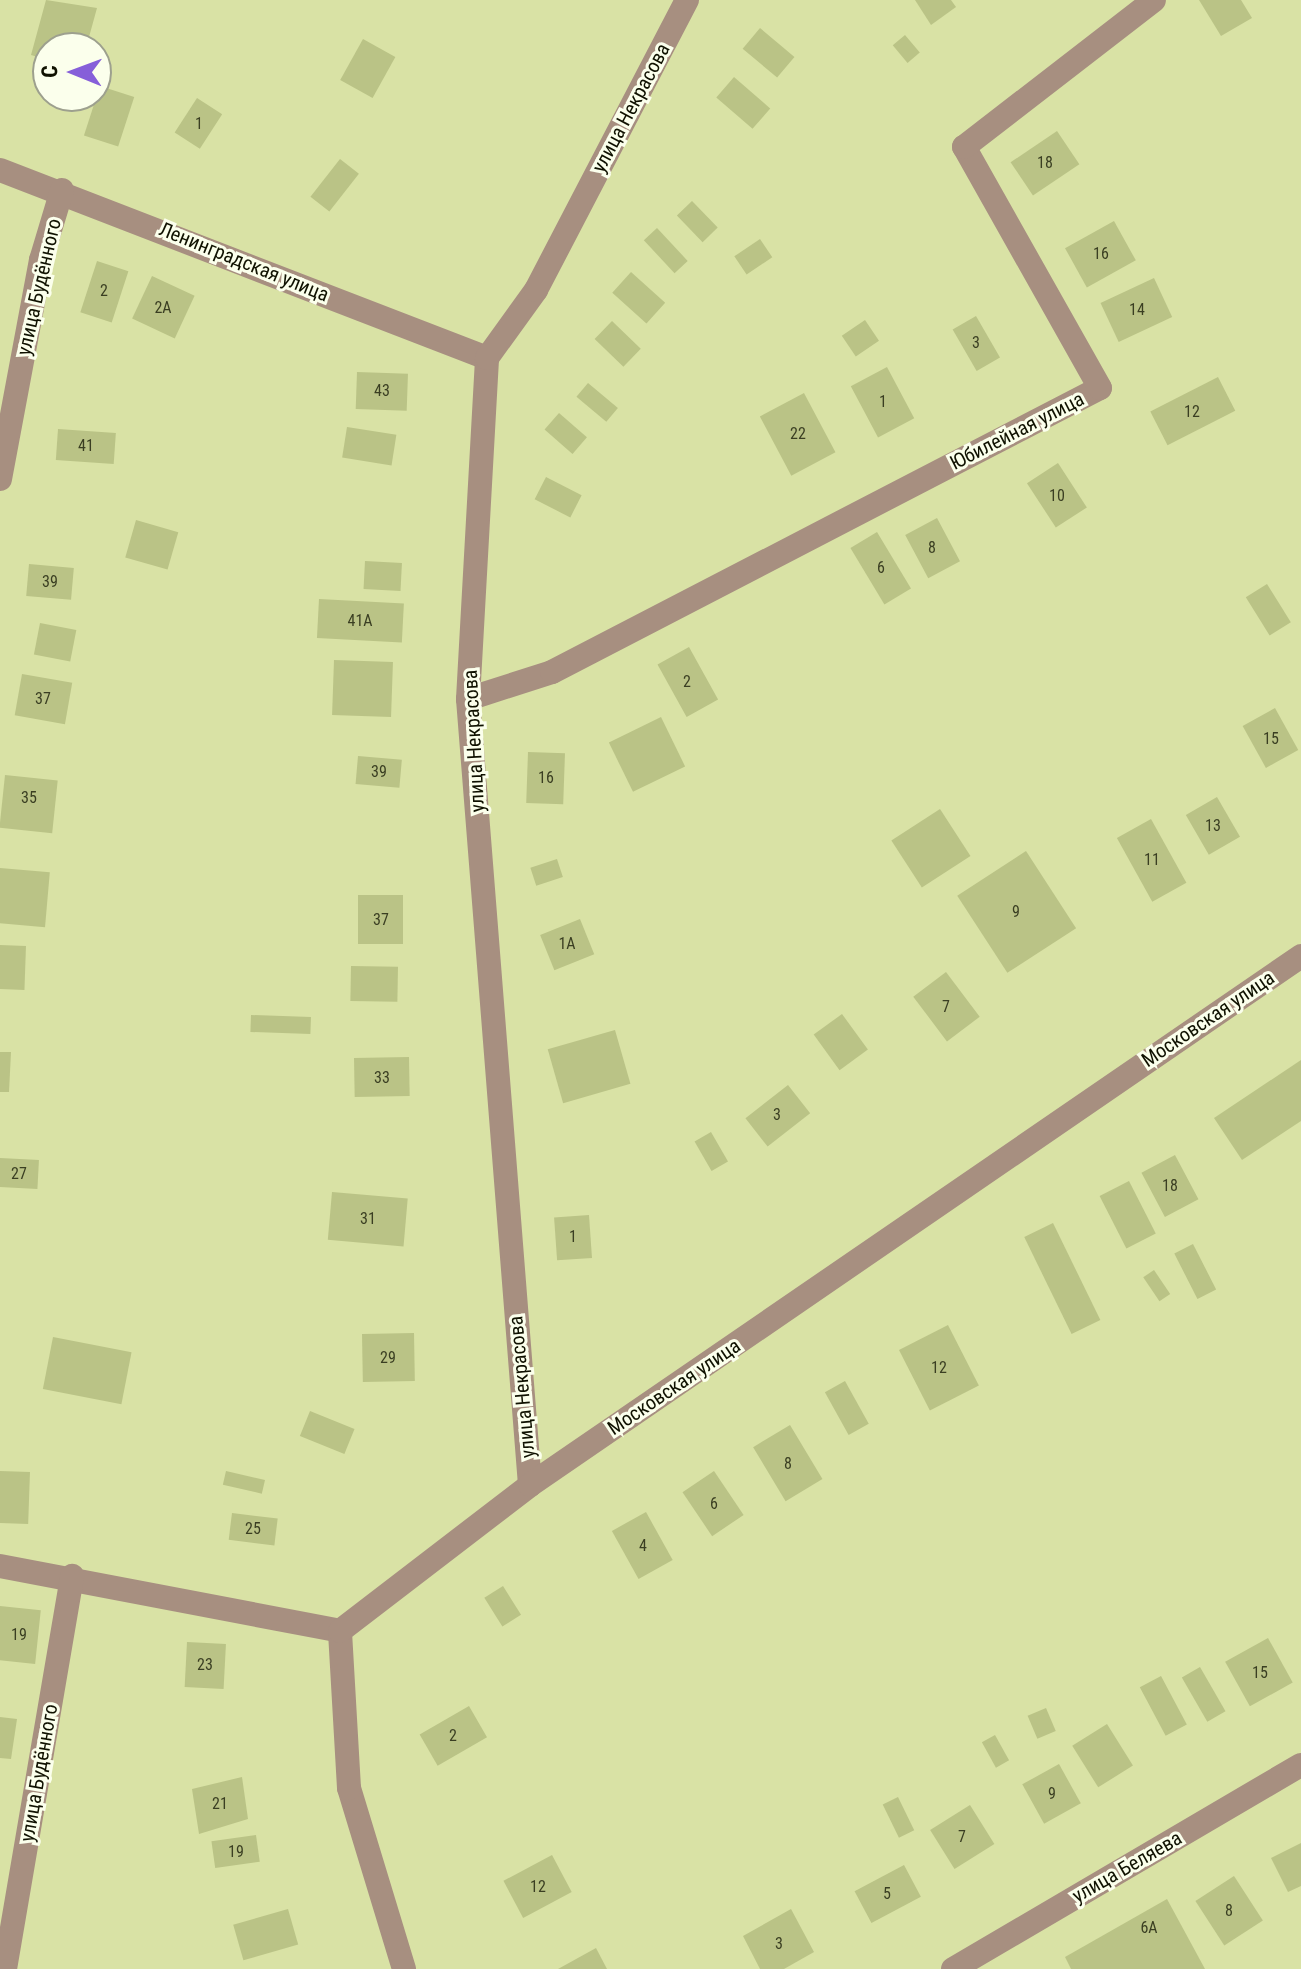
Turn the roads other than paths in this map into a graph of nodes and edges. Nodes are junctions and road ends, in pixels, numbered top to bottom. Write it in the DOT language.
graph roads {
  1 [pos="687,0"];
  2 [pos="1154,0"];
  3 [pos="0,170"];
  4 [pos="62,190"];
  5 [pos="487,358"];
  6 [pos="1,468"];
  7 [pos="468,699"];
  8 [pos="1301,956"];
  9 [pos="530,1485"];
  10 [pos="0,1566"];
  11 [pos="72,1576"];
  12 [pos="340,1631"];
  13 [pos="1301,1765"];
  14 [pos="5,1969"];
  15 [pos="404,1969"];
  16 [pos="953,1969"];
  1 -- 5 [label="street, улица Некрасова"];
  2 -- 7 [label="street, Юбилейная улица"];
  3 -- 4 [label="street, Ленинградская улица"];
  4 -- 5 [label="street, Ленинградская улица"];
  4 -- 6 [label="street, улица Будённого"];
  5 -- 7 [label="street, улица Некрасова"];
  7 -- 9 [label="street, улица Некрасова"];
  8 -- 9 [label="street, Московская улица"];
  9 -- 12 [label="street, Московская улица"];
  10 -- 11 [label="street"];
  11 -- 12 [label="street"];
  11 -- 14 [label="street, улица Будённого"];
  12 -- 15 [label="street"];
  13 -- 16 [label="street, улица Беляева"];
}
